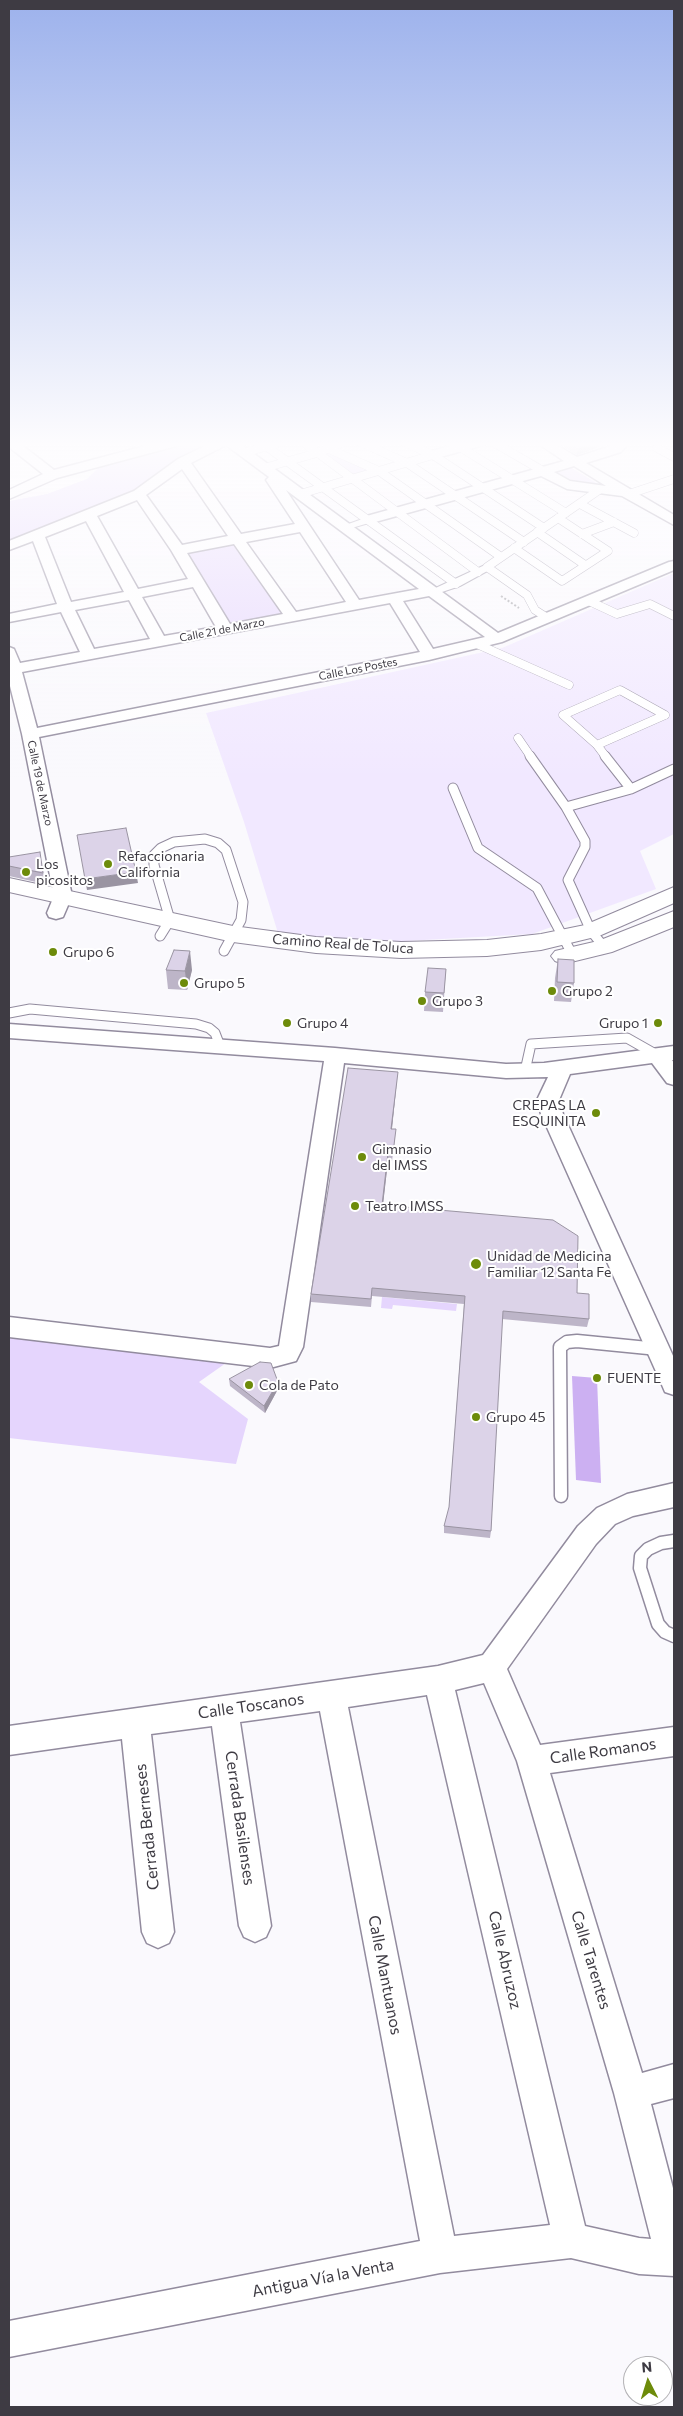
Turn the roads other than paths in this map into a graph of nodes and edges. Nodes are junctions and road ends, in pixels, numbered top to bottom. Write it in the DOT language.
graph roads {
  1 [pos="45,555"];
  2 [pos="110,555"];
  3 [pos="181,555"];
  4 [pos="248,555"];
  5 [pos="320,555"];
  6 [pos="382,555"];
  7 [pos="416,555"];
  8 [pos="460,555"];
  9 [pos="498,555"];
  10 [pos="504,555"];
  11 [pos="524,555"];
  12 [pos="572,555"];
  13 [pos="603,555"];
  14 [pos="501,557"];
  15 [pos="674,565"];
  16 [pos="586,566"];
  17 [pos="482,569"];
  18 [pos="197,582"];
  19 [pos="456,584"];
  20 [pos="432,592"];
  21 [pos="131,595"];
  22 [pos="394,598"];
  23 [pos="589,600"];
  24 [pos="354,605"];
  25 [pos="66,607"];
  26 [pos="674,616"];
  27 [pos="292,617"];
  28 [pos="546,617"];
  29 [pos="9,618"];
  30 [pos="225,629"];
  31 [pos="498,639"];
  32 [pos="158,642"];
  33 [pos="477,644"];
  34 [pos="9,652"];
  35 [pos="89,654"];
  36 [pos="429,655"];
  37 [pos="13,669"];
  38 [pos="569,684"];
  39 [pos="21,724"];
  40 [pos="518,738"];
  41 [pos="597,745"];
  42 [pos="674,769"];
  43 [pos="453,788"];
  44 [pos="632,788"];
  45 [pos="566,807"];
  46 [pos="9,885"];
  47 [pos="674,894"];
  48 [pos="9,903"];
  49 [pos="59,904"];
  50 [pos="670,923"];
  51 [pos="165,928"];
  52 [pos="597,939"];
  53 [pos="228,942"];
  54 [pos="567,946"];
  55 [pos="9,1013"];
  56 [pos="9,1031"];
  57 [pos="220,1046"];
  58 [pos="666,1054"];
  59 [pos="335,1055"];
  60 [pos="562,1068"];
  61 [pos="524,1071"];
  62 [pos="674,1078"];
  63 [pos="9,1327"];
  64 [pos="658,1349"];
  65 [pos="674,1385"];
  66 [pos="674,1495"];
  67 [pos="561,1496"];
  68 [pos="674,1541"];
  69 [pos="674,1636"];
  70 [pos="492,1667"];
  71 [pos="438,1680"];
  72 [pos="331,1695"];
  73 [pos="224,1710"];
  74 [pos="135,1721"];
  75 [pos="9,1740"];
  76 [pos="674,1741"];
  77 [pos="532,1761"];
  78 [pos="255,1926"];
  79 [pos="158,1932"];
  80 [pos="674,2081"];
  81 [pos="631,2092"];
  82 [pos="571,2240"];
  83 [pos="673,2245"];
  84 [pos="440,2255"];
  85 [pos="9,2339"];
  1 -- 25 [label="street"];
  2 -- 21 [label="street"];
  3 -- 18 [label="street"];
  4 -- 27 [label="street"];
  5 -- 24 [label="street"];
  6 -- 20 [label="street"];
  7 -- 19 [label="lane"];
  8 -- 17 [label="lane"];
  9 -- 14 [label="lane"];
  10 -- 14 [label="lane"];
  11 -- 16 [label="lane"];
  12 -- 16 [label="lane"];
  13 -- 16 [label="lane"];
  14 -- 17 [label="lane"];
  15 -- 23 [label="street, Calle Los Postes"];
  17 -- 19 [label="street"];
  17 -- 28 [label="lane"];
  18 -- 21 [label="street"];
  18 -- 30 [label="street"];
  19 -- 20 [label="street"];
  20 -- 22 [label="street, Calle 21 de Marzo"];
  20 -- 31 [label="street"];
  21 -- 25 [label="street"];
  21 -- 32 [label="street"];
  22 -- 24 [label="street, Calle 21 de Marzo"];
  22 -- 36 [label="street"];
  23 -- 26 [label="lane"];
  23 -- 28 [label="street, Calle Los Postes"];
  24 -- 27 [label="street, Calle 21 de Marzo"];
  25 -- 29 [label="street"];
  25 -- 35 [label="street"];
  27 -- 30 [label="street, Calle 21 de Marzo"];
  28 -- 31 [label="street, Calle Los Postes"];
  30 -- 32 [label="street, Calle 21 de Marzo"];
  31 -- 33 [label="street, Calle Los Postes"];
  32 -- 35 [label="street, Calle 21 de Marzo"];
  33 -- 36 [label="street, Calle Los Postes"];
  33 -- 38 [label="lane"];
  34 -- 37 [label="street, Calle 19 de Marzo"];
  35 -- 37 [label="street, Calle 21 de Marzo"];
  36 -- 39 [label="street, Calle Los Postes"];
  37 -- 39 [label="street, Calle 19 de Marzo"];
  39 -- 49 [label="street, Calle 19 de Marzo"];
  40 -- 45 [label="lane"];
  41 -- 41 [label="lane"];
  41 -- 44 [label="lane"];
  42 -- 44 [label="lane"];
  43 -- 54 [label="lane"];
  44 -- 45 [label="lane"];
  45 -- 52 [label="lane"];
  46 -- 49 [label="main road, Camino Real de Toluca"];
  47 -- 52 [label="main road, Camino Real de Toluca"];
  48 -- 49 [label="main road, Camino Real de Toluca"];
  49 -- 51 [label="main road, Camino Real de Toluca"];
  50 -- 52 [label="main road, Camino Real de Toluca"];
  51 -- 53 [label="main road, Camino Real de Toluca"];
  51 -- 53 [label="lane"];
  52 -- 54 [label="main road, Camino Real de Toluca"];
  53 -- 54 [label="main road, Camino Real de Toluca"];
  55 -- 57 [label="lane"];
  56 -- 57 [label="street"];
  57 -- 59 [label="street"];
  58 -- 60 [label="street"];
  58 -- 61 [label="lane"];
  58 -- 62 [label="street"];
  59 -- 61 [label="street"];
  59 -- 63 [label="street"];
  60 -- 61 [label="street"];
  60 -- 64 [label="street"];
  64 -- 65 [label="street"];
  64 -- 67 [label="lane"];
  66 -- 70 [label="street"];
  68 -- 69 [label="lane"];
  70 -- 71 [label="street, Calle Toscanos"];
  70 -- 77 [label="street, Calle Tarentes"];
  71 -- 72 [label="street, Calle Toscanos"];
  71 -- 82 [label="street, Calle Abruzoz"];
  72 -- 73 [label="street, Calle Toscanos"];
  72 -- 84 [label="street, Calle Mantuanos"];
  73 -- 74 [label="street, Calle Toscanos"];
  73 -- 78 [label="street, Cerrada Basilenses"];
  74 -- 75 [label="street, Calle Toscanos"];
  74 -- 79 [label="street, Cerrada Berneses"];
  76 -- 77 [label="street, Calle Romanos"];
  77 -- 81 [label="street, Calle Tarentes"];
  80 -- 81 [label="street"];
  81 -- 83 [label="street, Calle Tarentes"];
  82 -- 83 [label="street, Antigua Vía la Venta"];
  82 -- 84 [label="street, Antigua Vía la Venta"];
  84 -- 85 [label="street, Antigua Vía la Venta"];
}
